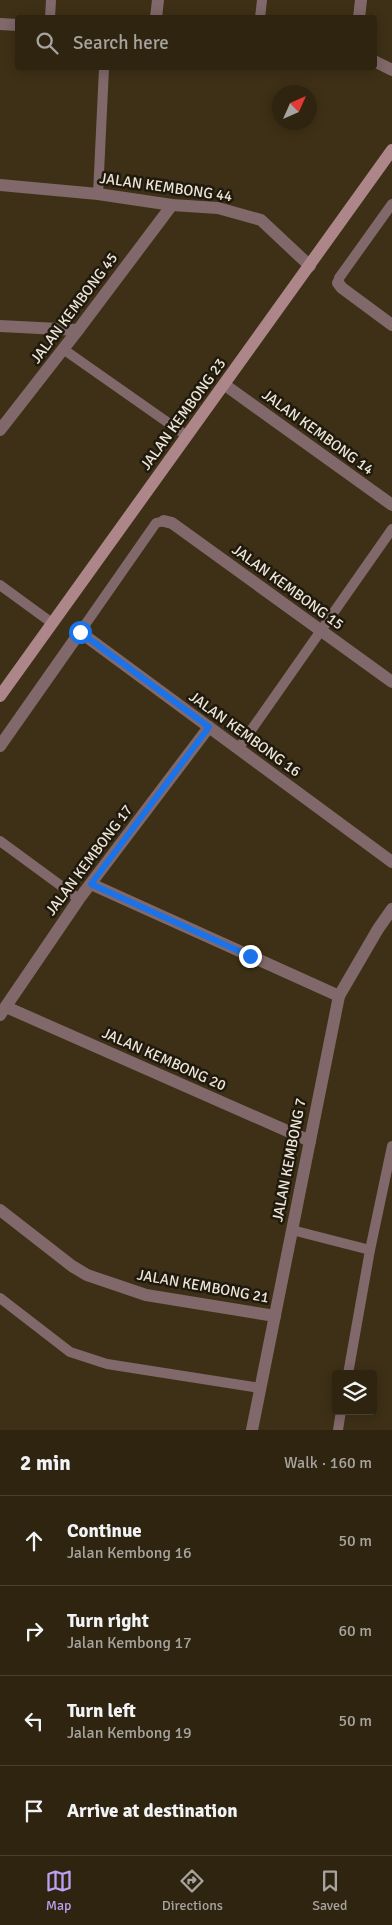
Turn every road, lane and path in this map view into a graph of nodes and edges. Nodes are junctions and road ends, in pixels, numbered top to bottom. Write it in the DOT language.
graph roads {
  1 [pos="51,0"];
  2 [pos="158,0"];
  3 [pos="262,0"];
  4 [pos="360,0"];
  5 [pos="50,15"];
  6 [pos="156,15"];
  7 [pos="260,15"];
  8 [pos="359,15"];
  9 [pos="0,24"];
  10 [pos="15,25"];
  11 [pos="377,62"];
  12 [pos="104,70"];
  13 [pos="392,70"];
  14 [pos="392,150"];
  15 [pos="0,185"];
  16 [pos="98,194"];
  17 [pos="392,204"];
  18 [pos="172,205"];
  19 [pos="310,266"];
  20 [pos="338,283"];
  21 [pos="392,325"];
  22 [pos="0,326"];
  23 [pos="78,330"];
  24 [pos="63,350"];
  25 [pos="224,385"];
  26 [pos="0,430"];
  27 [pos="186,436"];
  28 [pos="392,504"];
  29 [pos="164,521"];
  30 [pos="392,529"];
  31 [pos="0,586"];
  32 [pos="52,623"];
  33 [pos="321,630"];
  34 [pos="80,632"];
  35 [pos="392,682"];
  36 [pos="0,696"];
  37 [pos="209,727"];
  38 [pos="0,746"];
  39 [pos="238,749"];
  40 [pos="0,842"];
  41 [pos="392,862"];
  42 [pos="91,884"];
  43 [pos="79,899"];
  44 [pos="392,909"];
  45 [pos="339,996"];
  46 [pos="3,1011"];
  47 [pos="310,1141"];
  48 [pos="392,1146"];
  49 [pos="0,1210"];
  50 [pos="292,1230"];
  51 [pos="370,1250"];
  52 [pos="0,1298"];
  53 [pos="275,1316"];
  54 [pos="349,1370"];
  55 [pos="260,1388"];
  56 [pos="340,1415"];
  57 [pos="252,1430"];
  58 [pos="338,1430"];
  1 -- 5 [label="lane"];
  2 -- 6 [label="street"];
  3 -- 7 [label="lane"];
  4 -- 8 [label="street"];
  9 -- 10 [label="street"];
  11 -- 13 [label="street"];
  12 -- 16 [label="lane"];
  14 -- 19 [label="street, JALAN KEMBONG 23"];
  15 -- 16 [label="street, JALAN KEMBONG 44"];
  16 -- 18 [label="street, JALAN KEMBONG 44"];
  17 -- 20 [label="lane"];
  18 -- 19 [label="street, JALAN KEMBONG 44"];
  18 -- 23 [label="street, JALAN KEMBONG 45"];
  19 -- 25 [label="street, JALAN KEMBONG 23"];
  20 -- 21 [label="street"];
  22 -- 23 [label="street"];
  23 -- 24 [label="street, JALAN KEMBONG 45"];
  24 -- 26 [label="street, JALAN KEMBONG 45"];
  24 -- 27 [label="lane"];
  25 -- 27 [label="street, JALAN KEMBONG 23"];
  25 -- 28 [label="street, JALAN KEMBONG 14"];
  27 -- 32 [label="street, JALAN KEMBONG 23"];
  29 -- 33 [label="street, JALAN KEMBONG 15"];
  29 -- 34 [label="lane"];
  30 -- 33 [label="lane"];
  31 -- 32 [label="lane"];
  32 -- 36 [label="street, JALAN KEMBONG 23"];
  33 -- 35 [label="street, JALAN KEMBONG 15"];
  33 -- 39 [label="lane"];
  34 -- 37 [label="street, JALAN KEMBONG 16"];
  34 -- 38 [label="street"];
  37 -- 39 [label="street, JALAN KEMBONG 16"];
  37 -- 42 [label="street, JALAN KEMBONG 17"];
  39 -- 41 [label="street, JALAN KEMBONG 16"];
  40 -- 43 [label="lane"];
  42 -- 43 [label="street, JALAN KEMBONG 17"];
  42 -- 45 [label="street"];
  43 -- 46 [label="street, JALAN KEMBONG 17"];
  44 -- 45 [label="street, JALAN KEMBONG 7"];
  45 -- 47 [label="street, JALAN KEMBONG 7"];
  46 -- 47 [label="street, JALAN KEMBONG 20"];
  47 -- 50 [label="street, JALAN KEMBONG 7"];
  48 -- 51 [label="lane"];
  49 -- 53 [label="street, JALAN KEMBONG 21"];
  50 -- 51 [label="lane"];
  50 -- 53 [label="street, JALAN KEMBONG 7"];
  51 -- 54 [label="lane"];
  52 -- 55 [label="lane"];
  53 -- 55 [label="street, JALAN KEMBONG 7"];
  55 -- 57 [label="street, JALAN KEMBONG 7"];
  56 -- 58 [label="lane"];
}
